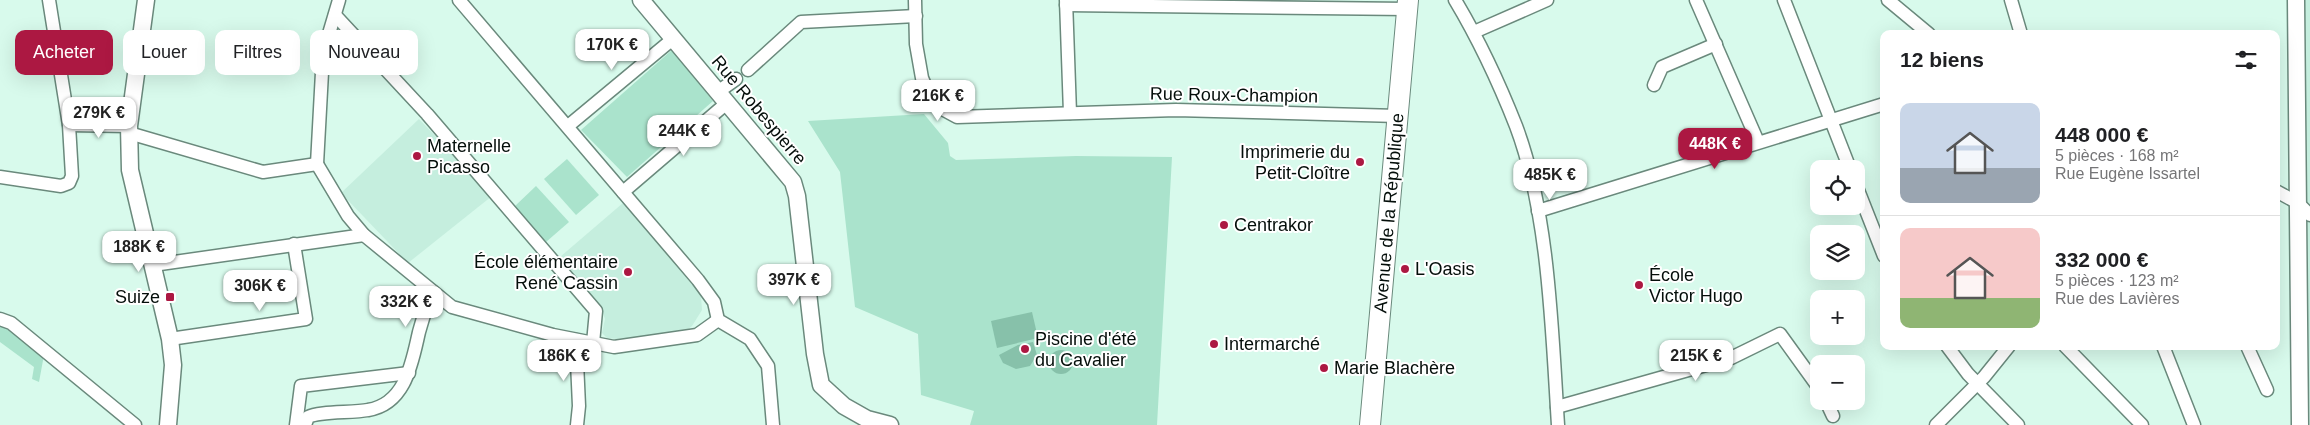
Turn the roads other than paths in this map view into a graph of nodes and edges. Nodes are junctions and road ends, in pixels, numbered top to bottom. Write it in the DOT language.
graph roads {
  1 [pos="49,0"];
  2 [pos="146,0"];
  3 [pos="339,0"];
  4 [pos="459,0"];
  5 [pos="640,0"];
  6 [pos="915,0"];
  7 [pos="1455,0"];
  8 [pos="1547,0"];
  9 [pos="1696,0"];
  10 [pos="1784,0"];
  11 [pos="1888,0"];
  12 [pos="2011,0"];
  13 [pos="2296,0"];
  14 [pos="1066,3"];
  15 [pos="1408,4"];
  16 [pos="335,15"];
  17 [pos="916,16"];
  18 [pos="1924,30"];
  19 [pos="2020,30"];
  20 [pos="1474,32"];
  21 [pos="674,38"];
  22 [pos="1716,44"];
  23 [pos="748,70"];
  24 [pos="736,79"];
  25 [pos="1654,85"];
  26 [pos="723,97"];
  27 [pos="1880,105"];
  28 [pos="1070,113"];
  29 [pos="1398,116"];
  30 [pos="1830,121"];
  31 [pos="69,125"];
  32 [pos="568,126"];
  33 [pos="129,129"];
  34 [pos="1758,142"];
  35 [pos="1846,160"];
  36 [pos="317,164"];
  37 [pos="0,178"];
  38 [pos="623,192"];
  39 [pos="2280,192"];
  40 [pos="2298,203"];
  41 [pos="1865,208"];
  42 [pos="1538,211"];
  43 [pos="2310,215"];
  44 [pos="364,235"];
  45 [pos="294,244"];
  46 [pos="1880,246"];
  47 [pos="153,265"];
  48 [pos="432,291"];
  49 [pos="0,319"];
  50 [pos="718,320"];
  51 [pos="170,339"];
  52 [pos="576,340"];
  53 [pos="593,343"];
  54 [pos="1949,350"];
  55 [pos="2006,350"];
  56 [pos="2069,350"];
  57 [pos="2164,350"];
  58 [pos="2249,350"];
  59 [pos="409,373"];
  60 [pos="1810,376"];
  61 [pos="1977,383"];
  62 [pos="2267,390"];
  63 [pos="1373,393"];
  64 [pos="1557,407"];
  65 [pos="1830,410"];
  66 [pos="1833,416"];
  67 [pos="866,422"];
  68 [pos="135,425"];
  69 [pos="168,425"];
  70 [pos="296,425"];
  71 [pos="305,425"];
  72 [pos="577,425"];
  73 [pos="773,425"];
  74 [pos="890,425"];
  75 [pos="1359,425"];
  76 [pos="1370,425"];
  77 [pos="1558,425"];
  78 [pos="1936,425"];
  79 [pos="2018,425"];
  80 [pos="2142,425"];
  81 [pos="2194,425"];
  82 [pos="2300,425"];
  1 -- 31 [label="street"];
  2 -- 33 [label="street"];
  3 -- 16 [label="street"];
  4 -- 32 [label="street"];
  5 -- 21 [label="street, Rue Robespierre"];
  6 -- 17 [label="street, Rue Roux-Champion"];
  7 -- 20 [label="street"];
  8 -- 20 [label="street"];
  9 -- 22 [label="street"];
  10 -- 30 [label="street"];
  11 -- 18 [label="street"];
  12 -- 19 [label="street"];
  13 -- 40 [label="street"];
  14 -- 15 [label="street"];
  14 -- 28 [label="street"];
  15 -- 29 [label="main road, Avenue de la République"];
  16 -- 36 [label="street"];
  16 -- 53 [label="street"];
  17 -- 23 [label="street"];
  17 -- 28 [label="street, Rue Roux-Champion"];
  20 -- 42 [label="street"];
  21 -- 26 [label="street, Rue Robespierre"];
  21 -- 32 [label="street"];
  22 -- 25 [label="street"];
  22 -- 34 [label="street"];
  24 -- 26 [label="street"];
  26 -- 38 [label="street"];
  26 -- 67 [label="street, Rue Robespierre"];
  27 -- 30 [label="street"];
  28 -- 29 [label="street, Rue Roux-Champion"];
  29 -- 63 [label="main road, Avenue de la République"];
  30 -- 34 [label="street"];
  30 -- 35 [label="street"];
  31 -- 33 [label="street"];
  31 -- 37 [label="street"];
  32 -- 38 [label="street"];
  33 -- 36 [label="street"];
  33 -- 47 [label="street"];
  34 -- 42 [label="street"];
  36 -- 44 [label="street"];
  38 -- 50 [label="street"];
  39 -- 40 [label="street"];
  40 -- 43 [label="street"];
  40 -- 82 [label="street"];
  41 -- 46 [label="street"];
  42 -- 64 [label="street"];
  44 -- 45 [label="street"];
  44 -- 48 [label="street"];
  45 -- 47 [label="street"];
  45 -- 51 [label="street"];
  47 -- 51 [label="street"];
  48 -- 52 [label="street"];
  48 -- 59 [label="street"];
  49 -- 68 [label="street"];
  50 -- 53 [label="street"];
  50 -- 73 [label="street"];
  51 -- 69 [label="street"];
  52 -- 53 [label="street"];
  52 -- 72 [label="street"];
  54 -- 61 [label="street"];
  55 -- 61 [label="street"];
  56 -- 80 [label="street"];
  57 -- 81 [label="street"];
  58 -- 62 [label="street"];
  59 -- 70 [label="street"];
  59 -- 71 [label="street"];
  60 -- 64 [label="street"];
  61 -- 78 [label="street"];
  61 -- 79 [label="street"];
  63 -- 75 [label="main road"];
  63 -- 76 [label="main road, Avenue de la République"];
  64 -- 77 [label="street"];
  65 -- 66 [label="street"];
  67 -- 74 [label="street, Rue Robespierre"];
}
